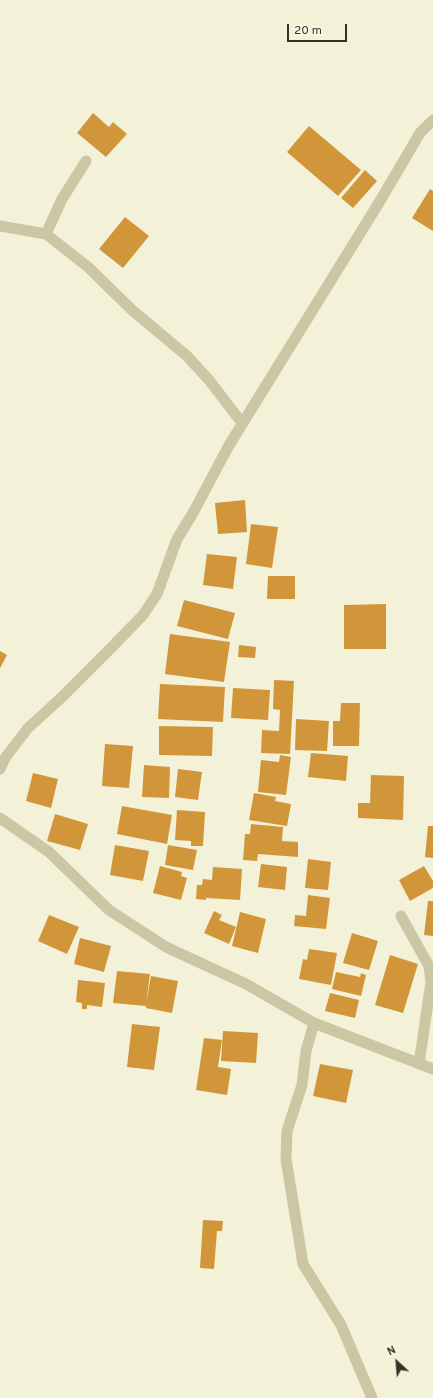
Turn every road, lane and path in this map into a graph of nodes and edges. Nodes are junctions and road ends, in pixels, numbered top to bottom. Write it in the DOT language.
graph roads {
  1 [pos="433,120"];
  2 [pos="86,161"];
  3 [pos="0,226"];
  4 [pos="46,234"];
  5 [pos="242,423"];
  6 [pos="0,769"];
  7 [pos="0,818"];
  8 [pos="401,916"];
  9 [pos="314,1023"];
  10 [pos="419,1064"];
  11 [pos="433,1069"];
  12 [pos="372,1398"];
  1 -- 5 [label="street"];
  2 -- 4 [label="street"];
  3 -- 4 [label="street"];
  4 -- 5 [label="street"];
  5 -- 6 [label="street"];
  7 -- 9 [label="street"];
  8 -- 10 [label="street"];
  9 -- 10 [label="street"];
  9 -- 12 [label="street"];
  10 -- 11 [label="street"];
}
